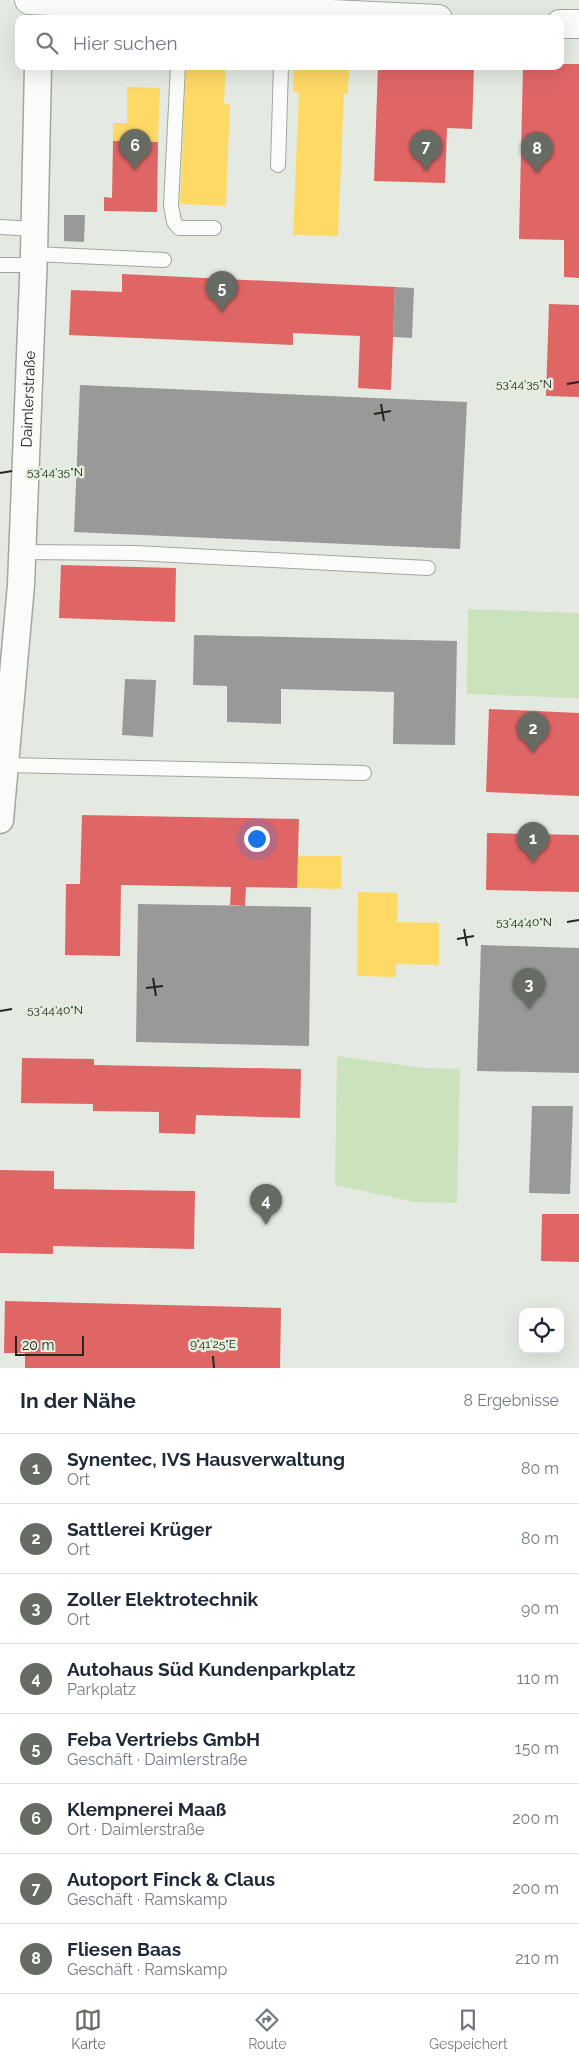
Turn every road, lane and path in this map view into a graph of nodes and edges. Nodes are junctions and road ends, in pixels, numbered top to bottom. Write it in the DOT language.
graph roads {
  1 [pos="29,0"];
  2 [pos="39,0"];
  3 [pos="366,8"];
  4 [pos="182,13"];
  5 [pos="38,15"];
  6 [pos="282,15"];
  7 [pos="412,15"];
  8 [pos="564,24"];
  9 [pos="579,24"];
  10 [pos="38,70"];
  11 [pos="178,70"];
  12 [pos="280,70"];
  13 [pos="278,164"];
  14 [pos="0,227"];
  15 [pos="214,228"];
  16 [pos="34,229"];
  17 [pos="34,260"];
  18 [pos="164,260"];
  19 [pos="0,265"];
  20 [pos="22,552"];
  21 [pos="428,568"];
  22 [pos="5,765"];
  23 [pos="364,773"];
  24 [pos="0,820"];
  1 -- 2 [label="street"];
  2 -- 4 [label="street"];
  2 -- 5 [label="street"];
  3 -- 6 [label="street"];
  3 -- 7 [label="street"];
  4 -- 6 [label="street"];
  8 -- 9 [label="street"];
  10 -- 16 [label="street, Daimlerstraße"];
  11 -- 15 [label="lane"];
  12 -- 13 [label="lane"];
  14 -- 16 [label="lane"];
  16 -- 17 [label="street, Daimlerstraße"];
  17 -- 18 [label="lane"];
  17 -- 19 [label="lane"];
  17 -- 20 [label="street, Daimlerstraße"];
  20 -- 21 [label="lane"];
  20 -- 22 [label="street, Daimlerstraße"];
  22 -- 23 [label="lane"];
  22 -- 24 [label="street, Daimlerstraße"];
}
